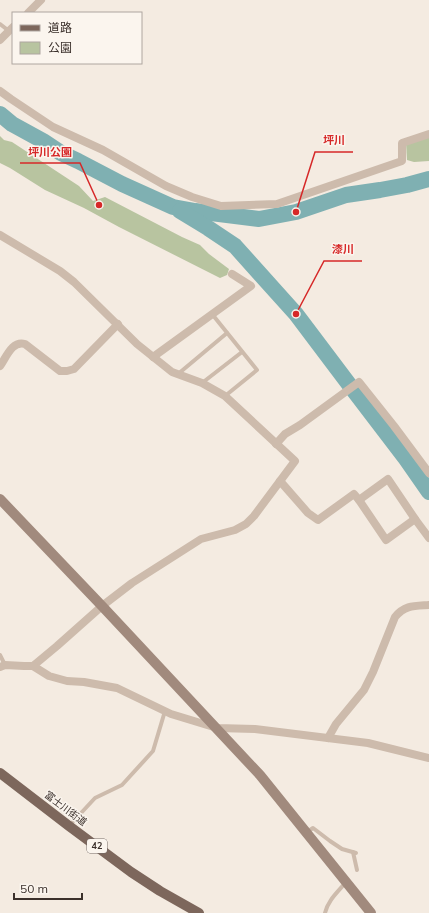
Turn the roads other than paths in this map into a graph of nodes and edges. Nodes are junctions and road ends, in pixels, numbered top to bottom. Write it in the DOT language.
graph roads {
  1 [pos="41,0"];
  2 [pos="29,12"];
  3 [pos="0,24"];
  4 [pos="11,29"];
  5 [pos="0,40"];
  6 [pos="0,91"];
  7 [pos="429,134"];
  8 [pos="0,235"];
  9 [pos="232,274"];
  10 [pos="212,314"];
  11 [pos="118,324"];
  12 [pos="227,333"];
  13 [pos="242,352"];
  14 [pos="153,357"];
  15 [pos="0,366"];
  16 [pos="178,375"];
  17 [pos="202,383"];
  18 [pos="225,396"];
  19 [pos="276,444"];
  20 [pos="429,473"];
  21 [pos="280,481"];
  22 [pos="0,500"];
  23 [pos="359,500"];
  24 [pos="415,519"];
  25 [pos="429,538"];
  26 [pos="429,605"];
  27 [pos="102,606"];
  28 [pos="0,655"];
  29 [pos="2,666"];
  30 [pos="33,666"];
  31 [pos="165,711"];
  32 [pos="217,728"];
  33 [pos="328,738"];
  34 [pos="429,758"];
  35 [pos="1,775"];
  36 [pos="69,826"];
  37 [pos="306,832"];
  38 [pos="357,870"];
  39 [pos="347,882"];
  40 [pos="199,913"];
  41 [pos="326,913"];
  42 [pos="371,913"];
  1 -- 2 [label="street"];
  3 -- 4 [label="lane"];
  4 -- 5 [label="street"];
  6 -- 7 [label="street"];
  8 -- 11 [label="street"];
  9 -- 10 [label="street"];
  10 -- 12 [label="lane"];
  10 -- 14 [label="street"];
  11 -- 14 [label="street"];
  11 -- 15 [label="street"];
  12 -- 13 [label="lane"];
  12 -- 16 [label="lane"];
  13 -- 17 [label="lane"];
  13 -- 18 [label="lane"];
  14 -- 16 [label="street"];
  16 -- 17 [label="street"];
  17 -- 18 [label="street"];
  18 -- 19 [label="street"];
  19 -- 20 [label="street"];
  19 -- 21 [label="street"];
  21 -- 23 [label="street"];
  21 -- 27 [label="street"];
  22 -- 27 [label="street"];
  23 -- 24 [label="street"];
  23 -- 24 [label="street"];
  24 -- 25 [label="street"];
  26 -- 33 [label="street"];
  27 -- 30 [label="street"];
  27 -- 32 [label="street"];
  28 -- 29 [label="lane"];
  29 -- 30 [label="street"];
  30 -- 31 [label="street"];
  31 -- 32 [label="street"];
  31 -- 36 [label="lane"];
  32 -- 33 [label="street"];
  32 -- 37 [label="street"];
  33 -- 34 [label="street"];
  35 -- 36 [label="main road, 富士川街道 / 42"];
  36 -- 40 [label="main road, 富士川街道 / 42"];
  37 -- 38 [label="lane"];
  37 -- 39 [label="street"];
  39 -- 41 [label="lane"];
  39 -- 42 [label="street"];
}
